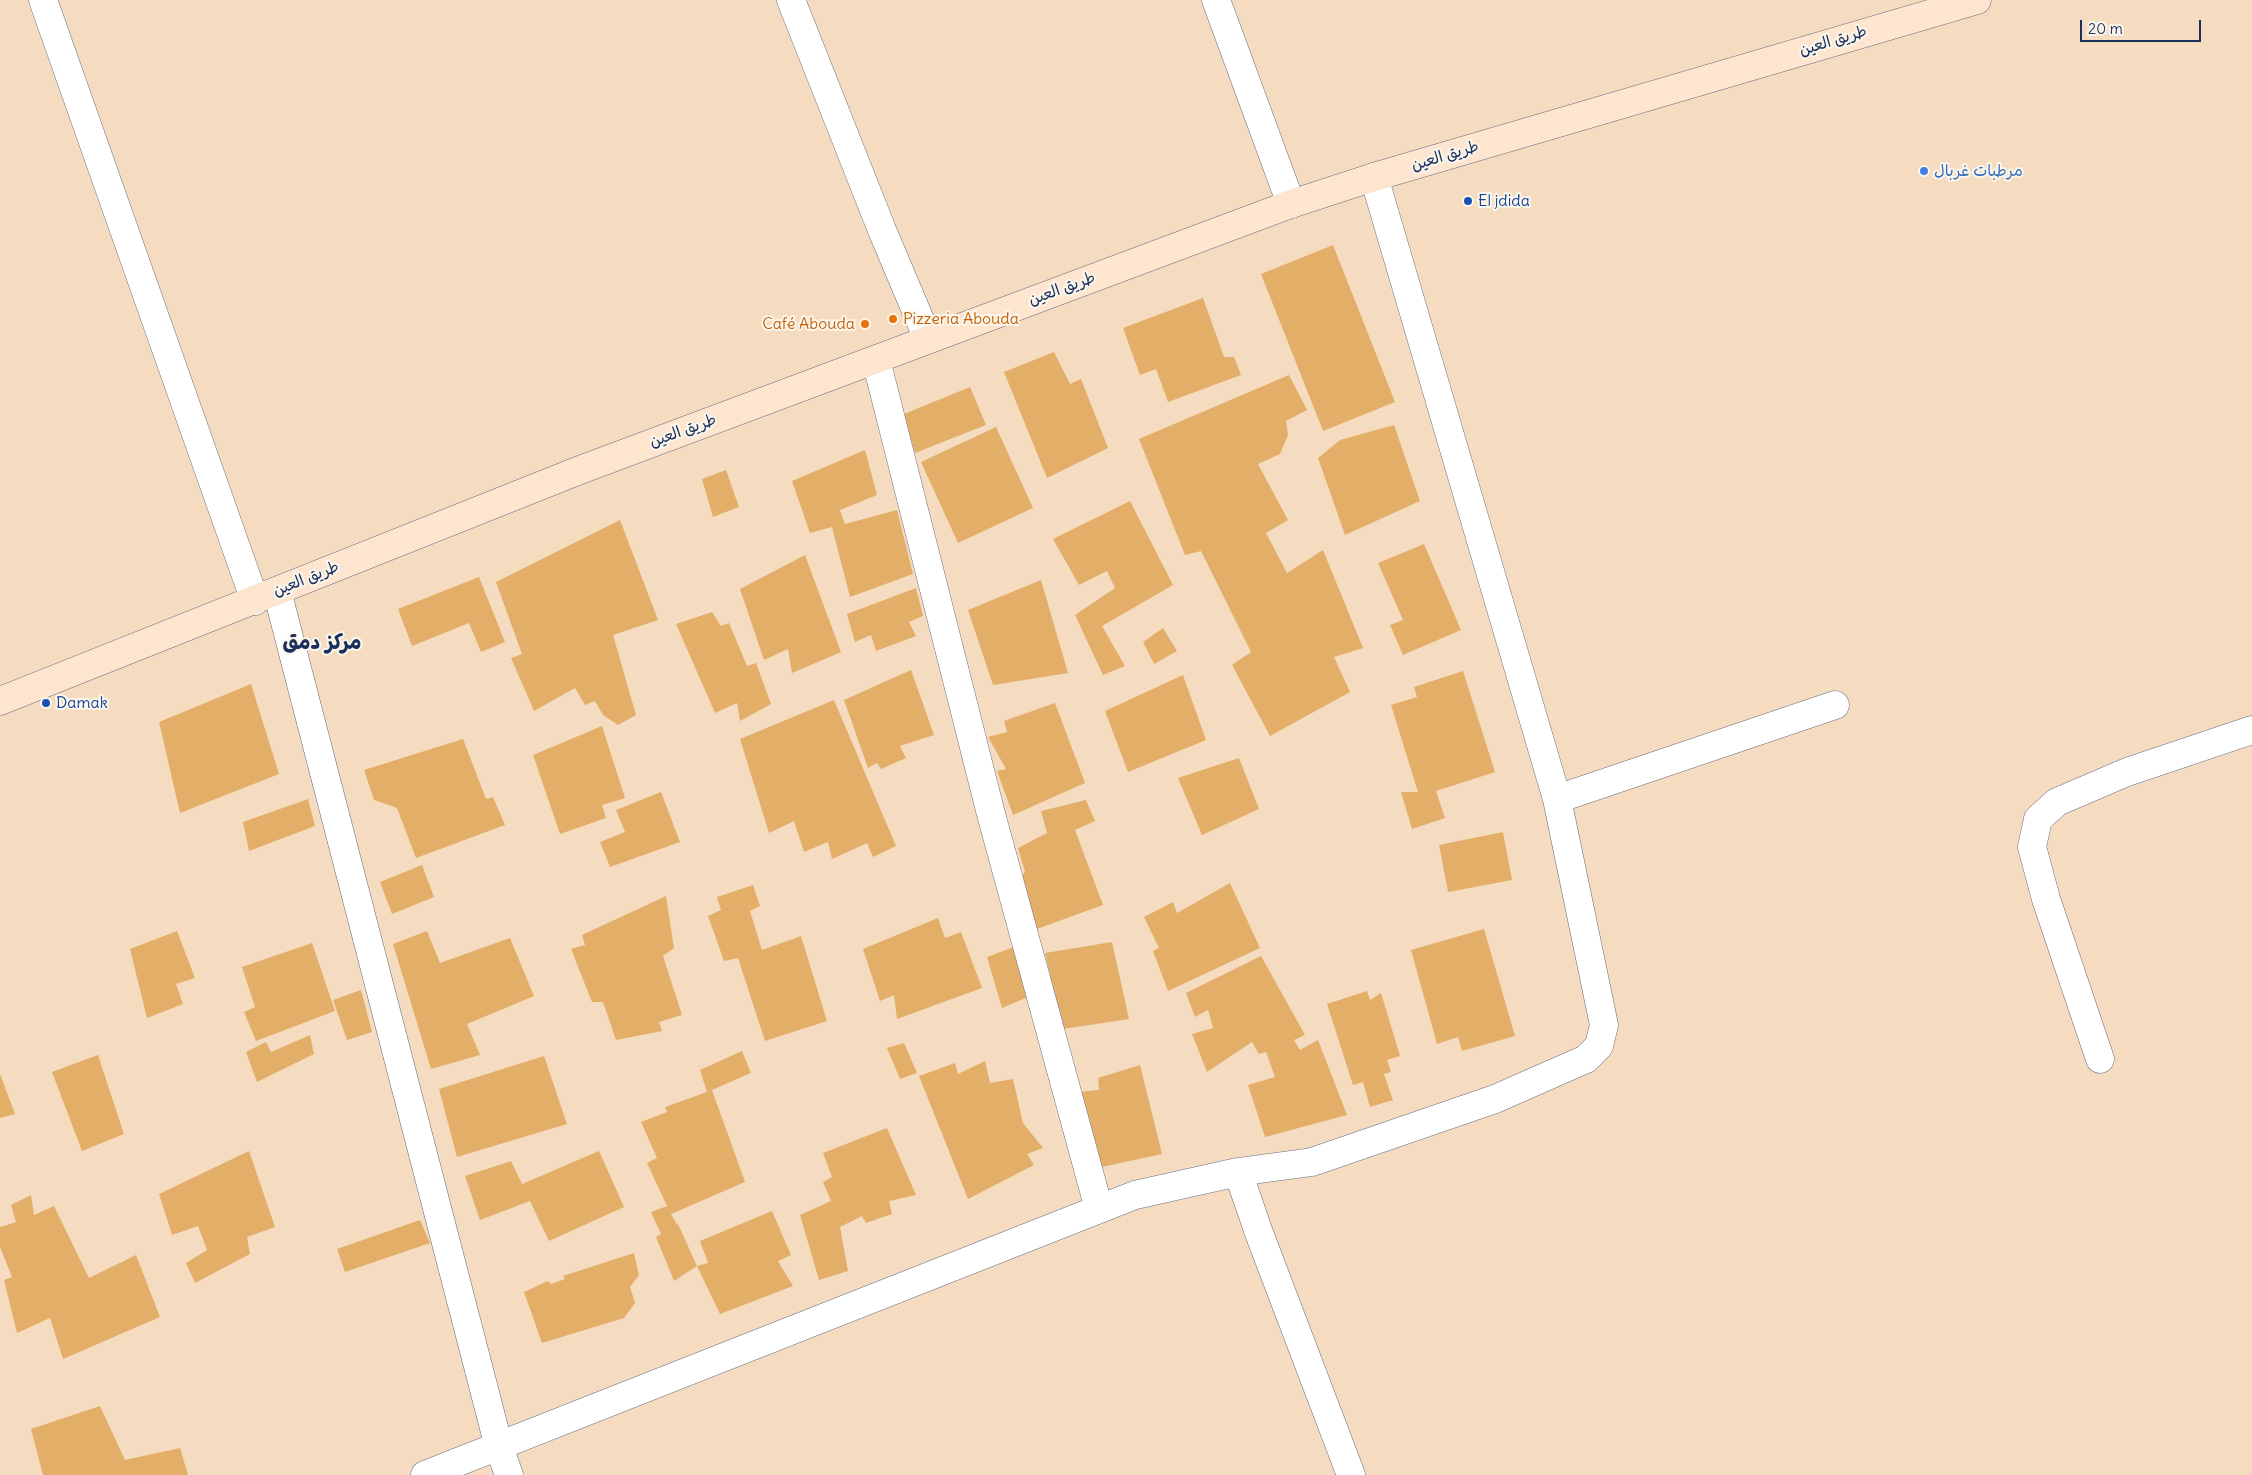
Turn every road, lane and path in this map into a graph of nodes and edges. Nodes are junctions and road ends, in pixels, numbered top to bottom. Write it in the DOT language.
graph roads {
  1 [pos="43,0"];
  2 [pos="791,0"];
  3 [pos="1216,0"];
  4 [pos="1977,0"];
  5 [pos="1374,177"];
  6 [pos="1291,204"];
  7 [pos="928,339"];
  8 [pos="876,360"];
  9 [pos="266,596"];
  10 [pos="0,701"];
  11 [pos="1835,705"];
  12 [pos="2252,730"];
  13 [pos="1557,799"];
  14 [pos="2100,1059"];
  15 [pos="1238,1172"];
  16 [pos="1099,1209"];
  17 [pos="499,1447"];
  18 [pos="425,1475"];
  19 [pos="509,1475"];
  20 [pos="1351,1475"];
  1 -- 9 [label="street"];
  2 -- 7 [label="street"];
  3 -- 6 [label="street"];
  4 -- 5 [label="main road, طريق العين"];
  5 -- 6 [label="main road, طريق العين"];
  5 -- 13 [label="street"];
  6 -- 7 [label="main road, طريق العين"];
  7 -- 8 [label="main road, طريق العين"];
  8 -- 9 [label="main road, طريق العين"];
  8 -- 16 [label="street"];
  9 -- 10 [label="main road, طريق العين"];
  9 -- 17 [label="street"];
  11 -- 13 [label="street"];
  12 -- 14 [label="street"];
  13 -- 15 [label="street"];
  15 -- 16 [label="street"];
  15 -- 20 [label="street"];
  16 -- 17 [label="street"];
  17 -- 18 [label="street"];
  17 -- 19 [label="street"];
}
